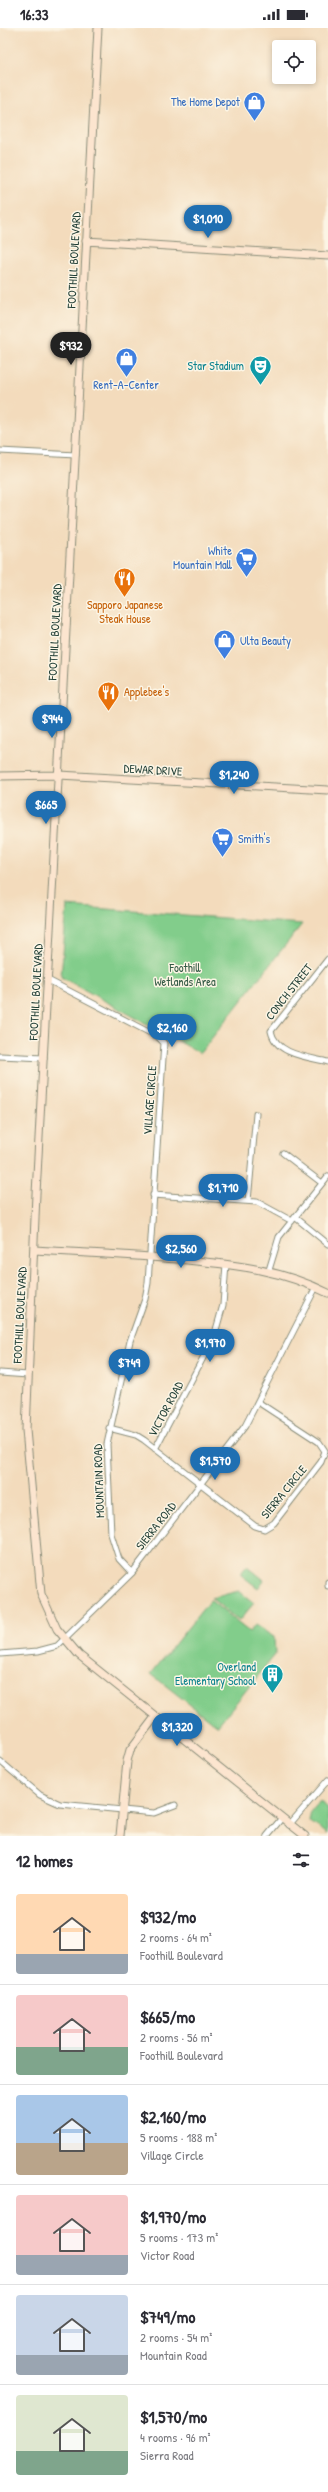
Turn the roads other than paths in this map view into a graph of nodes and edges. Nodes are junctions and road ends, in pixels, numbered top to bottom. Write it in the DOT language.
graph roads {
  1 [pos="98,28"];
  2 [pos="86,241"];
  3 [pos="328,256"];
  4 [pos="0,451"];
  5 [pos="76,455"];
  6 [pos="59,775"];
  7 [pos="0,776"];
  8 [pos="328,790"];
  9 [pos="328,959"];
  10 [pos="48,980"];
  11 [pos="0,1056"];
  12 [pos="44,1058"];
  13 [pos="328,1062"];
  14 [pos="256,1114"];
  15 [pos="283,1153"];
  16 [pos="328,1176"];
  17 [pos="322,1183"];
  18 [pos="153,1195"];
  19 [pos="248,1201"];
  20 [pos="293,1219"];
  21 [pos="328,1244"];
  22 [pos="35,1250"];
  23 [pos="149,1256"];
  24 [pos="226,1264"];
  25 [pos="269,1270"];
  26 [pos="316,1286"];
  27 [pos="328,1293"];
  28 [pos="0,1373"];
  29 [pos="28,1375"];
  30 [pos="258,1402"];
  31 [pos="109,1428"];
  32 [pos="155,1449"];
  33 [pos="201,1485"];
  34 [pos="132,1573"];
  35 [pos="65,1640"];
  36 [pos="0,1654"];
  37 [pos="155,1717"];
  38 [pos="0,1761"];
  39 [pos="328,1780"];
  40 [pos="175,1805"];
  41 [pos="122,1811"];
  42 [pos="281,1819"];
  43 [pos="289,1825"];
  44 [pos="120,1836"];
  45 [pos="268,1836"];
  46 [pos="305,1836"];
  1 -- 2 [label="street, FOOTHILL BOULEVARD"];
  2 -- 3 [label="street"];
  2 -- 5 [label="street, FOOTHILL BOULEVARD"];
  4 -- 5 [label="street"];
  5 -- 6 [label="street, FOOTHILL BOULEVARD"];
  6 -- 7 [label="street, DEWAR DRIVE"];
  6 -- 8 [label="street, DEWAR DRIVE"];
  6 -- 10 [label="street, FOOTHILL BOULEVARD"];
  9 -- 13 [label="street, CONCH STREET"];
  10 -- 12 [label="street, FOOTHILL BOULEVARD"];
  10 -- 18 [label="street, VILLAGE CIRCLE"];
  11 -- 12 [label="street"];
  12 -- 22 [label="street, FOOTHILL BOULEVARD"];
  14 -- 19 [label="street"];
  15 -- 17 [label="street"];
  16 -- 17 [label="street"];
  17 -- 20 [label="street"];
  18 -- 19 [label="street"];
  18 -- 23 [label="street, MOUNTAIN ROAD"];
  19 -- 20 [label="street"];
  20 -- 21 [label="street"];
  20 -- 25 [label="street"];
  22 -- 23 [label="street"];
  22 -- 29 [label="street, FOOTHILL BOULEVARD"];
  23 -- 24 [label="street"];
  23 -- 31 [label="street, MOUNTAIN ROAD"];
  24 -- 25 [label="street"];
  24 -- 32 [label="street, VICTOR ROAD"];
  25 -- 26 [label="street"];
  26 -- 27 [label="street"];
  26 -- 30 [label="street, SIERRA ROAD"];
  28 -- 29 [label="street"];
  29 -- 35 [label="street, FOOTHILL BOULEVARD"];
  30 -- 33 [label="street, SIERRA ROAD"];
  30 -- 33 [label="street, SIERRA CIRCLE"];
  31 -- 32 [label="street"];
  31 -- 34 [label="street, MOUNTAIN ROAD"];
  32 -- 33 [label="street"];
  33 -- 34 [label="street, SIERRA ROAD"];
  34 -- 35 [label="street, SIERRA ROAD"];
  35 -- 36 [label="street, SIERRA ROAD"];
  35 -- 37 [label="street, FOOTHILL BOULEVARD"];
  37 -- 41 [label="street"];
  37 -- 42 [label="street, FOOTHILL BOULEVARD"];
  38 -- 41 [label="street"];
  39 -- 43 [label="street"];
  40 -- 41 [label="street"];
  41 -- 44 [label="street"];
  42 -- 43 [label="street, FOOTHILL BOULEVARD"];
  42 -- 45 [label="street"];
  43 -- 46 [label="street, FOOTHILL BOULEVARD"];
}
